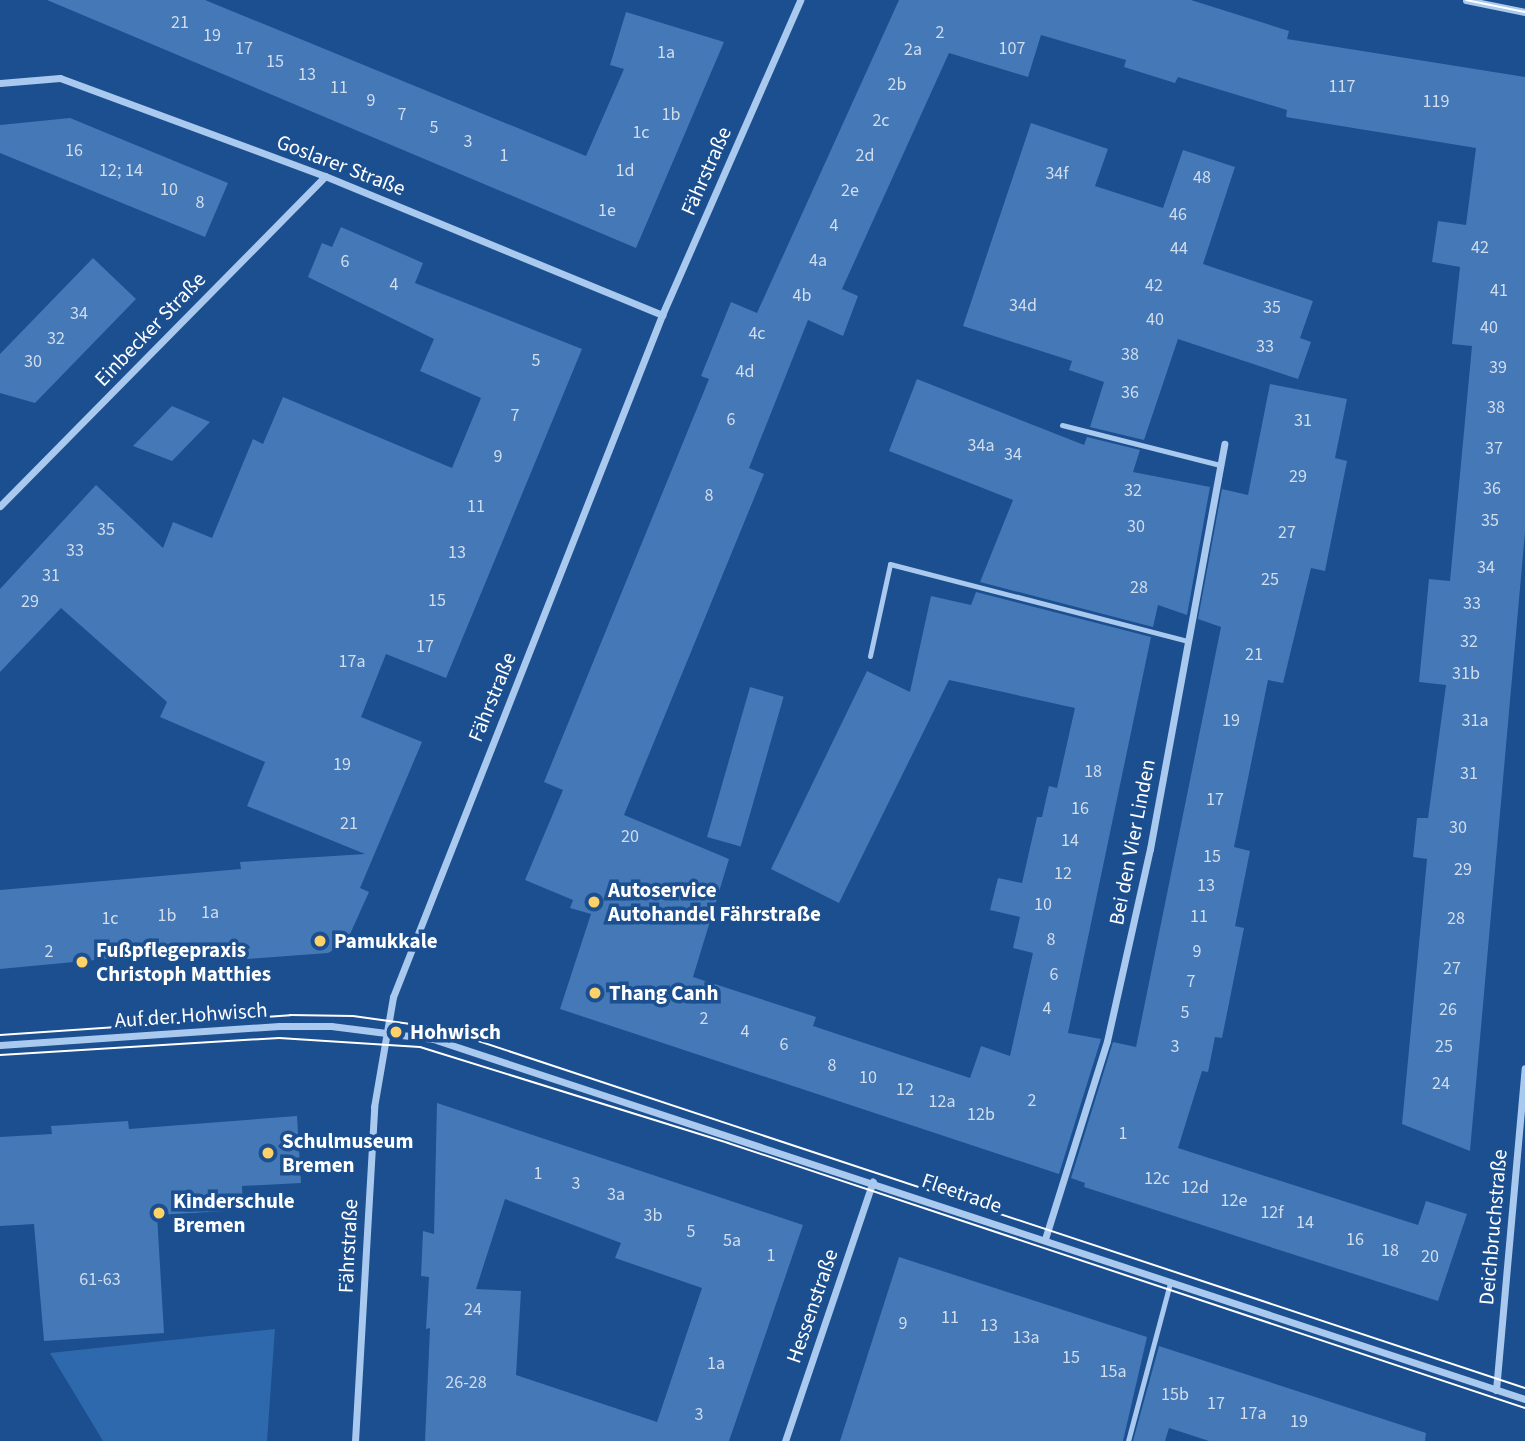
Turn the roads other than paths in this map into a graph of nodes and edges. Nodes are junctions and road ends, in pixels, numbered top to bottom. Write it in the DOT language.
graph roads {
  1 [pos="800,0"];
  2 [pos="1466,0"];
  3 [pos="1525,12"];
  4 [pos="0,83"];
  5 [pos="325,176"];
  6 [pos="662,315"];
  7 [pos="1062,425"];
  8 [pos="1224,444"];
  9 [pos="1220,465"];
  10 [pos="0,506"];
  11 [pos="1188,641"];
  12 [pos="870,656"];
  13 [pos="385,1031"];
  14 [pos="0,1045"];
  15 [pos="1525,1068"];
  16 [pos="873,1181"];
  17 [pos="1045,1239"];
  18 [pos="1170,1283"];
  19 [pos="1496,1390"];
  20 [pos="1525,1399"];
  21 [pos="355,1441"];
  22 [pos="785,1441"];
  23 [pos="1128,1441"];
  1 -- 6 [label="street, Fährstraße"];
  2 -- 3 [label="street"];
  4 -- 5 [label="street, Goslarer Straße"];
  5 -- 6 [label="street, Goslarer Straße"];
  5 -- 10 [label="street, Einbecker Straße"];
  6 -- 13 [label="street, Fährstraße"];
  7 -- 9 [label="lane"];
  8 -- 9 [label="street, Bei den Vier Linden"];
  9 -- 11 [label="street, Bei den Vier Linden"];
  11 -- 12 [label="lane"];
  11 -- 17 [label="street, Bei den Vier Linden"];
  13 -- 14 [label="street, Auf der Hohwisch"];
  13 -- 16 [label="street, Fleetrade"];
  13 -- 21 [label="street, Fährstraße"];
  15 -- 19 [label="street, Deichbruchstraße"];
  16 -- 17 [label="street, Fleetrade"];
  16 -- 22 [label="street, Hessenstraße"];
  17 -- 18 [label="street, Fleetrade"];
  18 -- 19 [label="street, Fleetrade"];
  18 -- 23 [label="lane"];
  19 -- 20 [label="street, Fleetrade"];
}
